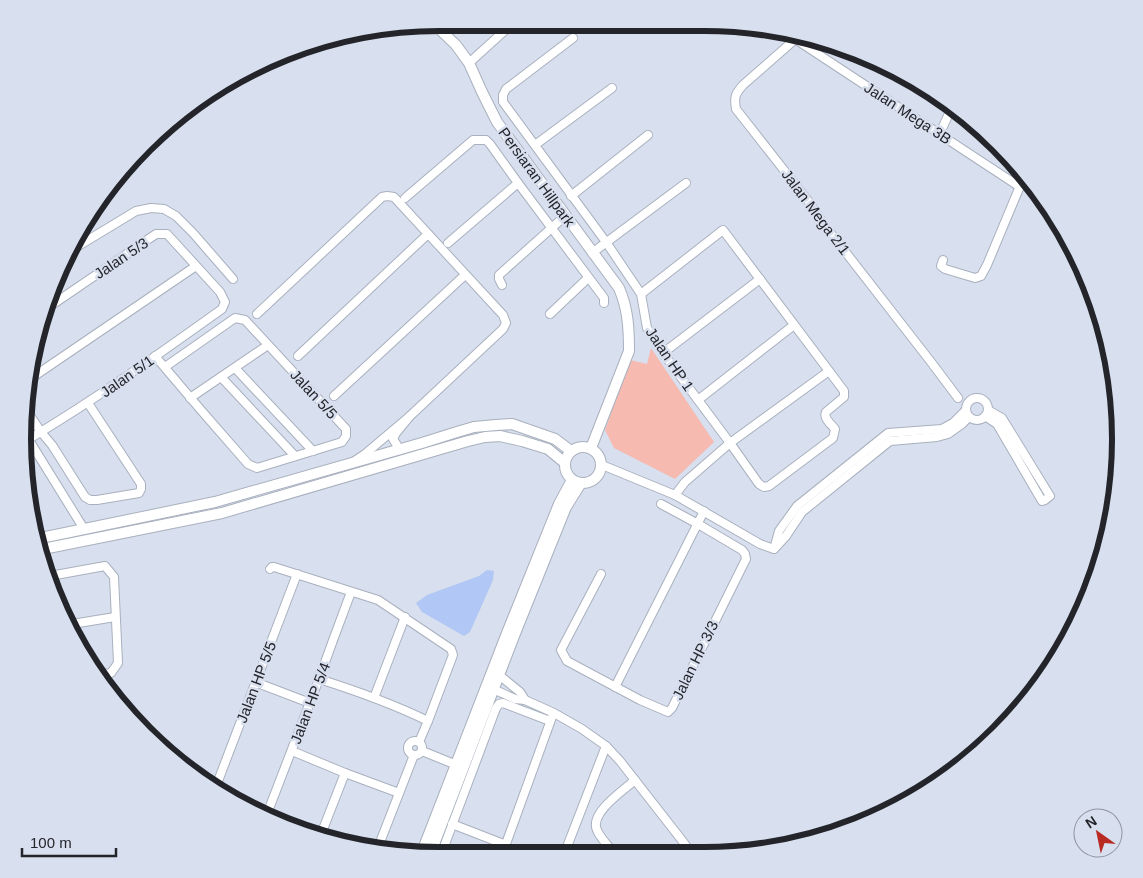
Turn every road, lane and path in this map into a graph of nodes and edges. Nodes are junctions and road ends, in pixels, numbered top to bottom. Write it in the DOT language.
graph roads {
  1 [pos="441,31"];
  2 [pos="504,31"];
  3 [pos="573,38"];
  4 [pos="793,41"];
  5 [pos="809,45"];
  6 [pos="469,63"];
  7 [pos="612,88"];
  8 [pos="948,113"];
  9 [pos="940,133"];
  10 [pos="648,135"];
  11 [pos="535,146"];
  12 [pos="1020,182"];
  13 [pos="518,183"];
  14 [pos="686,183"];
  15 [pos="1022,183"];
  16 [pos="571,196"];
  17 [pos="405,198"];
  18 [pos="565,216"];
  19 [pos="552,228"];
  20 [pos="428,234"];
  21 [pos="606,242"];
  22 [pos="82,243"];
  23 [pos="448,243"];
  24 [pos="592,253"];
  25 [pos="943,260"];
  26 [pos="196,266"];
  27 [pos="465,275"];
  28 [pos="588,278"];
  29 [pos="233,279"];
  30 [pos="760,279"];
  31 [pos="502,285"];
  32 [pos="641,294"];
  33 [pos="55,302"];
  34 [pos="604,303"];
  35 [pos="222,309"];
  36 [pos="257,314"];
  37 [pos="550,314"];
  38 [pos="794,325"];
  39 [pos="268,345"];
  40 [pos="663,353"];
  41 [pos="156,356"];
  42 [pos="298,356"];
  43 [pos="165,368"];
  44 [pos="235,368"];
  45 [pos="829,370"];
  46 [pos="37,373"];
  47 [pos="221,378"];
  48 [pos="334,396"];
  49 [pos="190,398"];
  50 [pos="958,398"];
  51 [pos="698,400"];
  52 [pos="88,403"];
  53 [pos="967,413"];
  54 [pos="987,413"];
  55 [pos="410,416"];
  56 [pos="32,418"];
  57 [pos="41,432"];
  58 [pos="31,439"];
  59 [pos="31,444"];
  60 [pos="730,444"];
  61 [pos="589,447"];
  62 [pos="313,450"];
  63 [pos="400,450"];
  64 [pos="571,451"];
  65 [pos="388,453"];
  66 [pos="295,456"];
  67 [pos="565,463"];
  68 [pos="351,464"];
  69 [pos="602,465"];
  70 [pos="336,468"];
  71 [pos="840,471"];
  72 [pos="850,473"];
  73 [pos="353,475"];
  74 [pos="576,482"];
  75 [pos="675,495"];
  76 [pos="216,502"];
  77 [pos="661,504"];
  78 [pos="704,511"];
  79 [pos="222,513"];
  80 [pos="698,524"];
  81 [pos="84,530"];
  82 [pos="43,538"];
  83 [pos="46,548"];
  84 [pos="774,549"];
  85 [pos="270,569"];
  86 [pos="297,574"];
  87 [pos="601,574"];
  88 [pos="55,575"];
  89 [pos="351,592"];
  90 [pos="116,617"];
  91 [pos="405,617"];
  92 [pos="75,623"];
  93 [pos="106,674"];
  94 [pos="495,674"];
  95 [pos="319,679"];
  96 [pos="255,682"];
  97 [pos="490,687"];
  98 [pos="615,687"];
  99 [pos="374,698"];
  100 [pos="525,700"];
  101 [pos="310,704"];
  102 [pos="554,712"];
  103 [pos="428,721"];
  104 [pos="550,721"];
  105 [pos="418,742"];
  106 [pos="606,746"];
  107 [pos="292,751"];
  108 [pos="422,751"];
  109 [pos="414,755"];
  110 [pos="459,766"];
  111 [pos="345,773"];
  112 [pos="635,780"];
  113 [pos="218,782"];
  114 [pos="399,793"];
  115 [pos="268,809"];
  116 [pos="452,824"];
  117 [pos="323,830"];
  118 [pos="380,842"];
  119 [pos="424,846"];
  120 [pos="433,847"];
  121 [pos="444,847"];
  122 [pos="500,847"];
  123 [pos="505,847"];
  124 [pos="567,847"];
  125 [pos="609,847"];
  126 [pos="687,847"];
  1 -- 6 [label="street, Persiaran Hillpark"];
  2 -- 6 [label="street"];
  3 -- 11 [label="street, Jalan HP 1"];
  4 -- 50 [label="street, Jalan Mega 2/1"];
  5 -- 9 [label="street, Jalan Mega 3B"];
  6 -- 18 [label="street, Persiaran Hillpark"];
  7 -- 11 [label="street"];
  8 -- 9 [label="street"];
  9 -- 12 [label="street, Jalan Mega 3B"];
  10 -- 16 [label="street"];
  11 -- 16 [label="street, Jalan HP 1"];
  13 -- 17 [label="street"];
  13 -- 19 [label="street"];
  13 -- 23 [label="street"];
  14 -- 21 [label="street"];
  15 -- 25 [label="street"];
  16 -- 21 [label="street, Jalan HP 1"];
  18 -- 19 [label="street"];
  18 -- 24 [label="street, Persiaran Hillpark"];
  19 -- 28 [label="street"];
  19 -- 31 [label="street"];
  20 -- 27 [label="street"];
  20 -- 36 [label="street"];
  20 -- 42 [label="street"];
  21 -- 24 [label="street"];
  21 -- 32 [label="street, Jalan HP 1"];
  22 -- 29 [label="street"];
  24 -- 61 [label="street, Persiaran Hillpark"];
  26 -- 33 [label="street, Jalan 5/3"];
  26 -- 35 [label="street, Jalan 5/3"];
  26 -- 46 [label="street"];
  27 -- 48 [label="street"];
  27 -- 55 [label="street"];
  28 -- 34 [label="street"];
  28 -- 37 [label="street"];
  30 -- 32 [label="street"];
  30 -- 38 [label="street"];
  30 -- 40 [label="street"];
  32 -- 40 [label="street, Jalan HP 1"];
  35 -- 41 [label="street, Jalan 5/1"];
  38 -- 45 [label="street"];
  38 -- 51 [label="street"];
  39 -- 43 [label="street, Jalan 5/5"];
  39 -- 44 [label="street"];
  39 -- 62 [label="street, Jalan 5/5"];
  40 -- 51 [label="street, Jalan HP 1"];
  41 -- 43 [label="street, Jalan 5/5"];
  41 -- 52 [label="street, Jalan 5/1"];
  43 -- 49 [label="street, Jalan 5/5"];
  44 -- 47 [label="street"];
  44 -- 62 [label="street"];
  45 -- 60 [label="street"];
  45 -- 60 [label="street, Jalan HP 1"];
  47 -- 49 [label="street"];
  47 -- 66 [label="street"];
  49 -- 66 [label="street, Jalan 5/5"];
  51 -- 60 [label="street, Jalan HP 1"];
  52 -- 57 [label="street, Jalan 5/1"];
  52 -- 57 [label="street"];
  53 -- 54 [label="street"];
  53 -- 54 [label="street"];
  53 -- 71 [label="street"];
  53 -- 72 [label="street"];
  54 -- 54 [label="street"];
  55 -- 63 [label="street"];
  55 -- 68 [label="street"];
  56 -- 57 [label="street"];
  57 -- 58 [label="street, Jalan 5/1"];
  59 -- 81 [label="street"];
  60 -- 75 [label="street"];
  61 -- 64 [label="street"];
  61 -- 69 [label="street"];
  62 -- 66 [label="street, Jalan 5/5"];
  63 -- 64 [label="street"];
  63 -- 65 [label="street"];
  64 -- 67 [label="street"];
  65 -- 68 [label="street"];
  65 -- 73 [label="street"];
  67 -- 73 [label="street"];
  67 -- 74 [label="street"];
  68 -- 70 [label="street"];
  69 -- 74 [label="street"];
  69 -- 75 [label="street"];
  70 -- 73 [label="street"];
  70 -- 76 [label="street"];
  71 -- 72 [label="street"];
  71 -- 84 [label="street"];
  72 -- 84 [label="street"];
  73 -- 79 [label="street"];
  74 -- 94 [label="street"];
  75 -- 78 [label="street"];
  76 -- 79 [label="street"];
  76 -- 81 [label="street"];
  77 -- 80 [label="street"];
  78 -- 80 [label="street"];
  78 -- 84 [label="street"];
  79 -- 83 [label="street"];
  80 -- 98 [label="street"];
  80 -- 98 [label="street, Jalan HP 3/3"];
  81 -- 82 [label="street"];
  85 -- 86 [label="street"];
  86 -- 89 [label="street"];
  86 -- 96 [label="street, Jalan HP 5/5"];
  87 -- 98 [label="street, Jalan HP 3/3"];
  88 -- 90 [label="street"];
  89 -- 91 [label="street"];
  89 -- 95 [label="street, Jalan HP 5/4"];
  90 -- 92 [label="street"];
  90 -- 93 [label="street"];
  91 -- 99 [label="street"];
  91 -- 103 [label="street"];
  94 -- 97 [label="street"];
  94 -- 100 [label="street"];
  95 -- 99 [label="street"];
  95 -- 101 [label="street, Jalan HP 5/4"];
  96 -- 101 [label="street"];
  96 -- 113 [label="street, Jalan HP 5/5"];
  97 -- 100 [label="street"];
  97 -- 110 [label="street"];
  99 -- 103 [label="street"];
  100 -- 102 [label="street"];
  101 -- 107 [label="street, Jalan HP 5/4"];
  102 -- 104 [label="street"];
  102 -- 106 [label="street"];
  103 -- 105 [label="street"];
  104 -- 116 [label="street"];
  104 -- 123 [label="street"];
  105 -- 108 [label="street"];
  105 -- 109 [label="street"];
  106 -- 112 [label="street"];
  106 -- 124 [label="street"];
  107 -- 111 [label="street"];
  107 -- 115 [label="street, Jalan HP 5/4"];
  108 -- 109 [label="street"];
  108 -- 110 [label="street"];
  109 -- 114 [label="street"];
  110 -- 119 [label="street"];
  110 -- 120 [label="street"];
  111 -- 114 [label="street"];
  111 -- 117 [label="street"];
  112 -- 125 [label="street"];
  112 -- 126 [label="street"];
  114 -- 118 [label="street"];
  116 -- 121 [label="street"];
  116 -- 122 [label="street"];
}
